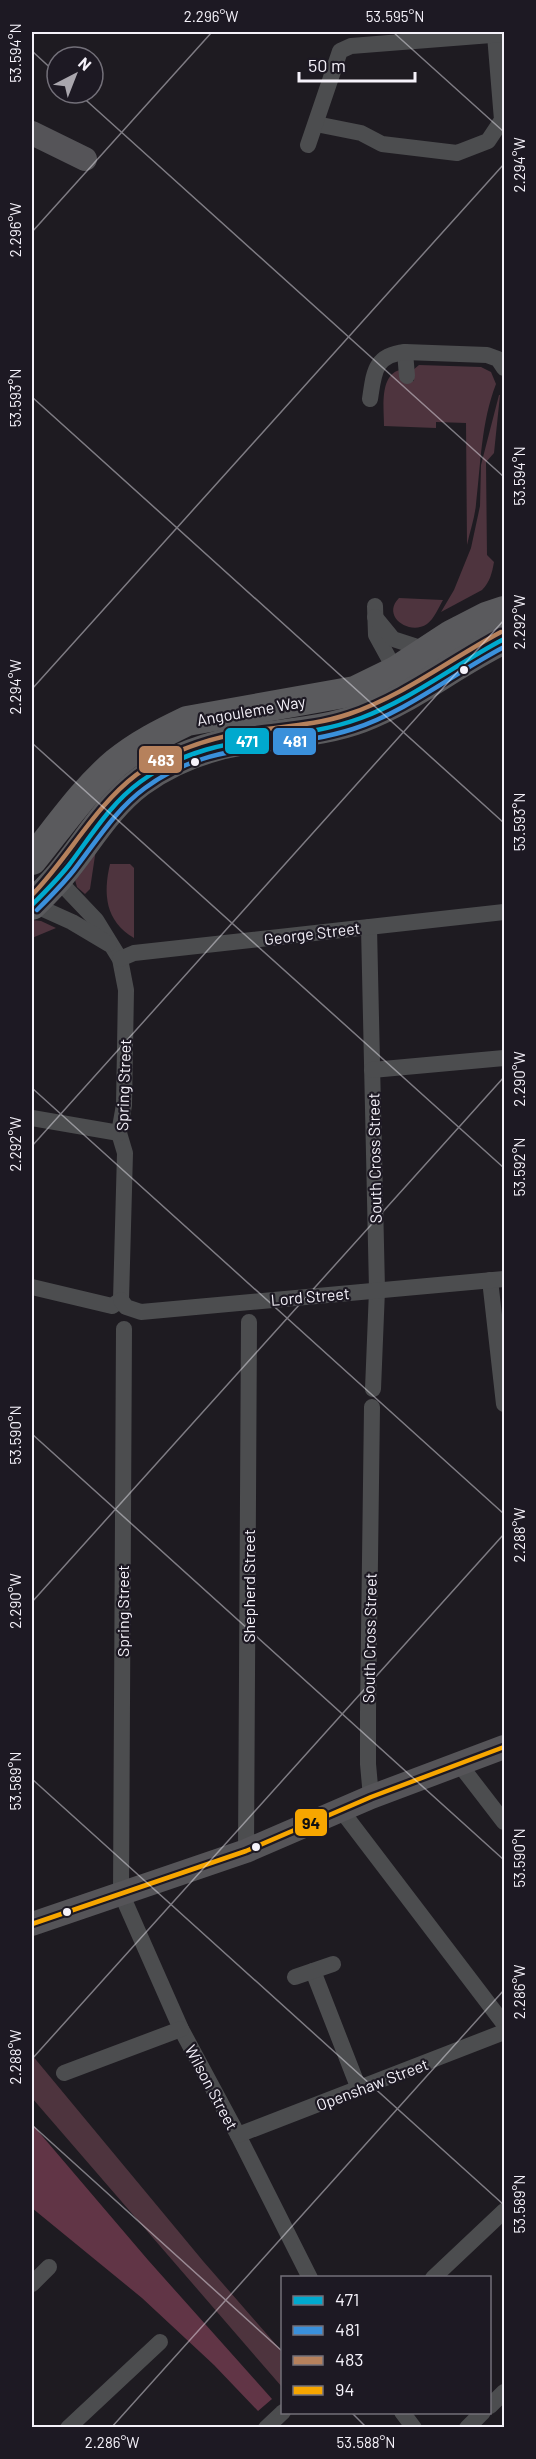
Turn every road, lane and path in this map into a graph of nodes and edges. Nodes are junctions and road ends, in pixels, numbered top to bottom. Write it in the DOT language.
graph roads {
  1 [pos="500,34"];
  2 [pos="316,124"];
  3 [pos="32,133"];
  4 [pos="308,145"];
  5 [pos="85,159"];
  6 [pos="405,352"];
  7 [pos="504,368"];
  8 [pos="407,376"];
  9 [pos="370,399"];
  10 [pos="504,611"];
  11 [pos="504,639"];
  12 [pos="427,650"];
  13 [pos="403,683"];
  14 [pos="32,860"];
  15 [pos="44,881"];
  16 [pos="32,905"];
  17 [pos="504,912"];
  18 [pos="369,927"];
  19 [pos="110,945"];
  20 [pos="120,959"];
  21 [pos="504,1058"];
  22 [pos="372,1070"];
  23 [pos="32,1118"];
  24 [pos="119,1133"];
  25 [pos="497,1280"];
  26 [pos="32,1287"];
  27 [pos="377,1290"];
  28 [pos="121,1300"];
  29 [pos="249,1322"];
  30 [pos="124,1329"];
  31 [pos="373,1389"];
  32 [pos="504,1404"];
  33 [pos="372,1407"];
  34 [pos="504,1747"];
  35 [pos="460,1765"];
  36 [pos="371,1797"];
  37 [pos="341,1810"];
  38 [pos="504,1822"];
  39 [pos="246,1851"];
  40 [pos="121,1893"];
  41 [pos="32,1924"];
  42 [pos="333,1964"];
  43 [pos="314,1971"];
  44 [pos="295,1977"];
  45 [pos="504,2024"];
  46 [pos="181,2029"];
  47 [pos="504,2032"];
  48 [pos="64,2073"];
  49 [pos="359,2089"];
  50 [pos="238,2135"];
  51 [pos="504,2211"];
  52 [pos="50,2267"];
  53 [pos="309,2276"];
  54 [pos="434,2276"];
  55 [pos="32,2284"];
  56 [pos="160,2342"];
  57 [pos="504,2392"];
  58 [pos="491,2404"];
  59 [pos="281,2414"];
  60 [pos="404,2414"];
  61 [pos="481,2414"];
  62 [pos="68,2427"];
  63 [pos="266,2427"];
  64 [pos="414,2427"];
  65 [pos="467,2427"];
  1 -- 2 [label="street"];
  1 -- 2 [label="street"];
  2 -- 4 [label="street"];
  3 -- 5 [label="main road"];
  6 -- 7 [label="street"];
  6 -- 8 [label="street"];
  6 -- 9 [label="street"];
  10 -- 12 [label="highway, Angouleme Way"];
  11 -- 13 [label="highway, Angouleme Way"];
  12 -- 13 [label="highway, Angouleme Way"];
  12 -- 13 [label="street"];
  13 -- 14 [label="highway, Angouleme Way"];
  13 -- 15 [label="highway, Angouleme Way"];
  15 -- 16 [label="highway, Angouleme Way"];
  15 -- 19 [label="street, Spring Street"];
  16 -- 19 [label="street, Spring Street"];
  17 -- 18 [label="street, George Street"];
  18 -- 20 [label="street, George Street"];
  18 -- 22 [label="street, South Cross Street"];
  19 -- 20 [label="street, Spring Street"];
  20 -- 24 [label="street, Spring Street"];
  21 -- 22 [label="street"];
  22 -- 27 [label="street, South Cross Street"];
  23 -- 24 [label="street"];
  24 -- 28 [label="street, Spring Street"];
  25 -- 27 [label="street, Lord Street"];
  25 -- 32 [label="street"];
  26 -- 28 [label="street"];
  27 -- 28 [label="street, Lord Street"];
  27 -- 31 [label="street, South Cross Street"];
  29 -- 39 [label="street, Shepherd Street"];
  30 -- 40 [label="street, Spring Street"];
  33 -- 36 [label="street, South Cross Street"];
  34 -- 35 [label="main road"];
  35 -- 36 [label="main road"];
  35 -- 38 [label="street"];
  36 -- 37 [label="main road"];
  37 -- 39 [label="main road"];
  37 -- 45 [label="street"];
  39 -- 40 [label="main road"];
  40 -- 41 [label="main road"];
  40 -- 46 [label="street, Wilson Street"];
  42 -- 43 [label="street"];
  43 -- 44 [label="street"];
  43 -- 49 [label="street"];
  46 -- 48 [label="street"];
  46 -- 50 [label="street, Wilson Street"];
  47 -- 49 [label="street, Openshaw Street"];
  49 -- 50 [label="street, Openshaw Street"];
  50 -- 53 [label="street, Wilson Street"];
  51 -- 54 [label="street"];
  52 -- 55 [label="street"];
  56 -- 62 [label="street"];
  57 -- 58 [label="street"];
  59 -- 63 [label="street"];
  60 -- 64 [label="street"];
  61 -- 65 [label="street"];
}
